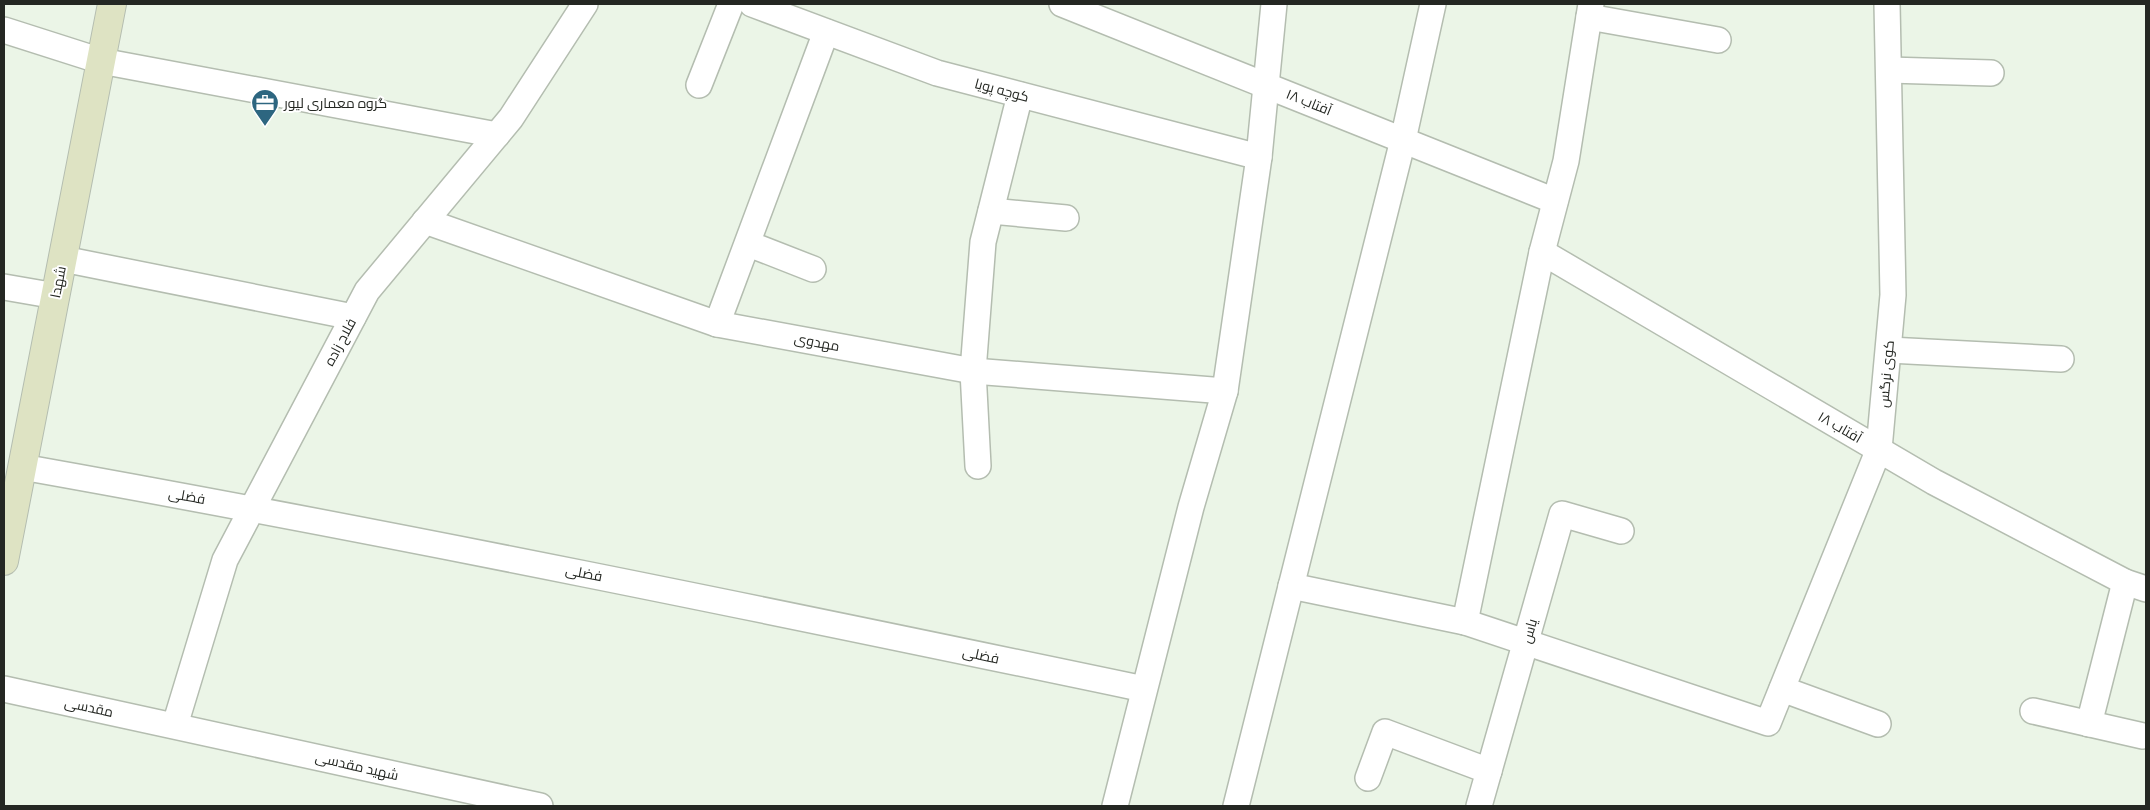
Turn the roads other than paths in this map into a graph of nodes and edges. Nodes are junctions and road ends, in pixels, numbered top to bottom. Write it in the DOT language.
graph roads {
  1 [pos="112,4"];
  2 [pos="585,4"];
  3 [pos="731,4"];
  4 [pos="752,4"];
  5 [pos="1062,4"];
  6 [pos="1274,4"];
  7 [pos="1433,4"];
  8 [pos="1887,4"];
  9 [pos="1590,10"];
  10 [pos="4,30"];
  11 [pos="826,32"];
  12 [pos="1718,40"];
  13 [pos="101,61"];
  14 [pos="1889,70"];
  15 [pos="1991,73"];
  16 [pos="699,85"];
  17 [pos="1266,85"];
  18 [pos="1020,95"];
  19 [pos="497,135"];
  20 [pos="1403,140"];
  21 [pos="1259,157"];
  22 [pos="1555,201"];
  23 [pos="991,211"];
  24 [pos="1066,218"];
  25 [pos="425,221"];
  26 [pos="749,244"];
  27 [pos="1542,252"];
  28 [pos="63,259"];
  29 [pos="813,269"];
  30 [pos="4,286"];
  31 [pos="56,296"];
  32 [pos="353,317"];
  33 [pos="718,324"];
  34 [pos="1889,350"];
  35 [pos="2061,359"];
  36 [pos="973,371"];
  37 [pos="1225,391"];
  38 [pos="1879,449"];
  39 [pos="978,466"];
  40 [pos="22,467"];
  41 [pos="10,500"];
  42 [pos="252,508"];
  43 [pos="1621,531"];
  44 [pos="4,561"];
  45 [pos="2136,585"];
  46 [pos="1291,586"];
  47 [pos="1465,622"];
  48 [pos="1526,642"];
  49 [pos="4,689"];
  50 [pos="1144,689"];
  51 [pos="1782,689"];
  52 [pos="2033,711"];
  53 [pos="1878,724"];
  54 [pos="2089,724"];
  55 [pos="175,725"];
  56 [pos="2143,736"];
  57 [pos="1489,772"];
  58 [pos="1368,778"];
  59 [pos="484,800"];
  60 [pos="540,806"];
  61 [pos="1114,806"];
  62 [pos="1236,806"];
  63 [pos="1479,806"];
  1 -- 13 [label="main road, شهدا"];
  2 -- 19 [label="street, فلاح زاده"];
  3 -- 16 [label="street"];
  4 -- 11 [label="street, کوچه پویا"];
  5 -- 17 [label="street, آفتاب ۱۸"];
  6 -- 17 [label="street"];
  7 -- 20 [label="street"];
  8 -- 14 [label="street, کوی نرگس"];
  9 -- 12 [label="street"];
  9 -- 22 [label="street"];
  10 -- 13 [label="street"];
  11 -- 18 [label="street, کوچه پویا"];
  11 -- 26 [label="street"];
  13 -- 19 [label="street"];
  13 -- 28 [label="main road, شهدا"];
  14 -- 15 [label="street"];
  14 -- 34 [label="street, کوی نرگس"];
  17 -- 20 [label="street, آفتاب ۱۸"];
  17 -- 21 [label="street"];
  18 -- 21 [label="street, کوچه پویا"];
  18 -- 23 [label="street"];
  19 -- 25 [label="street, فلاح زاده"];
  20 -- 22 [label="street, آفتاب ۱۸"];
  20 -- 46 [label="street"];
  21 -- 37 [label="street"];
  22 -- 27 [label="street"];
  23 -- 24 [label="street"];
  23 -- 36 [label="street"];
  25 -- 32 [label="street, فلاح زاده"];
  25 -- 33 [label="street, مهدوی"];
  26 -- 29 [label="street"];
  26 -- 33 [label="street"];
  27 -- 38 [label="street, آفتاب ۱۸"];
  27 -- 47 [label="street"];
  28 -- 31 [label="main road, شهدا"];
  28 -- 32 [label="street"];
  30 -- 31 [label="street"];
  31 -- 40 [label="main road, شهدا"];
  32 -- 42 [label="street, فلاح زاده"];
  33 -- 36 [label="street, مهدوی"];
  34 -- 35 [label="street"];
  34 -- 38 [label="street, کوی نرگس"];
  36 -- 37 [label="street, مهدوی"];
  36 -- 39 [label="street"];
  37 -- 50 [label="street"];
  38 -- 45 [label="street, آفتاب ۱۸"];
  38 -- 51 [label="street, کوی نرگس"];
  40 -- 41 [label="main road, شهدا"];
  40 -- 42 [label="street, فضلی"];
  41 -- 44 [label="main road, شهدا"];
  42 -- 50 [label="street, فضلی"];
  42 -- 55 [label="street, فلاح زاده"];
  43 -- 48 [label="street, یاس"];
  45 -- 54 [label="street"];
  46 -- 47 [label="street"];
  46 -- 62 [label="street"];
  47 -- 48 [label="street"];
  48 -- 51 [label="street, کوی نرگس"];
  48 -- 57 [label="street, یاس"];
  49 -- 55 [label="street, مقدسی"];
  50 -- 61 [label="street"];
  51 -- 53 [label="street"];
  52 -- 54 [label="street"];
  54 -- 56 [label="street"];
  55 -- 59 [label="street, شهید مقدسی"];
  57 -- 58 [label="street"];
  57 -- 63 [label="street, یاس"];
  59 -- 60 [label="street, شهید مقدسی"];
}
